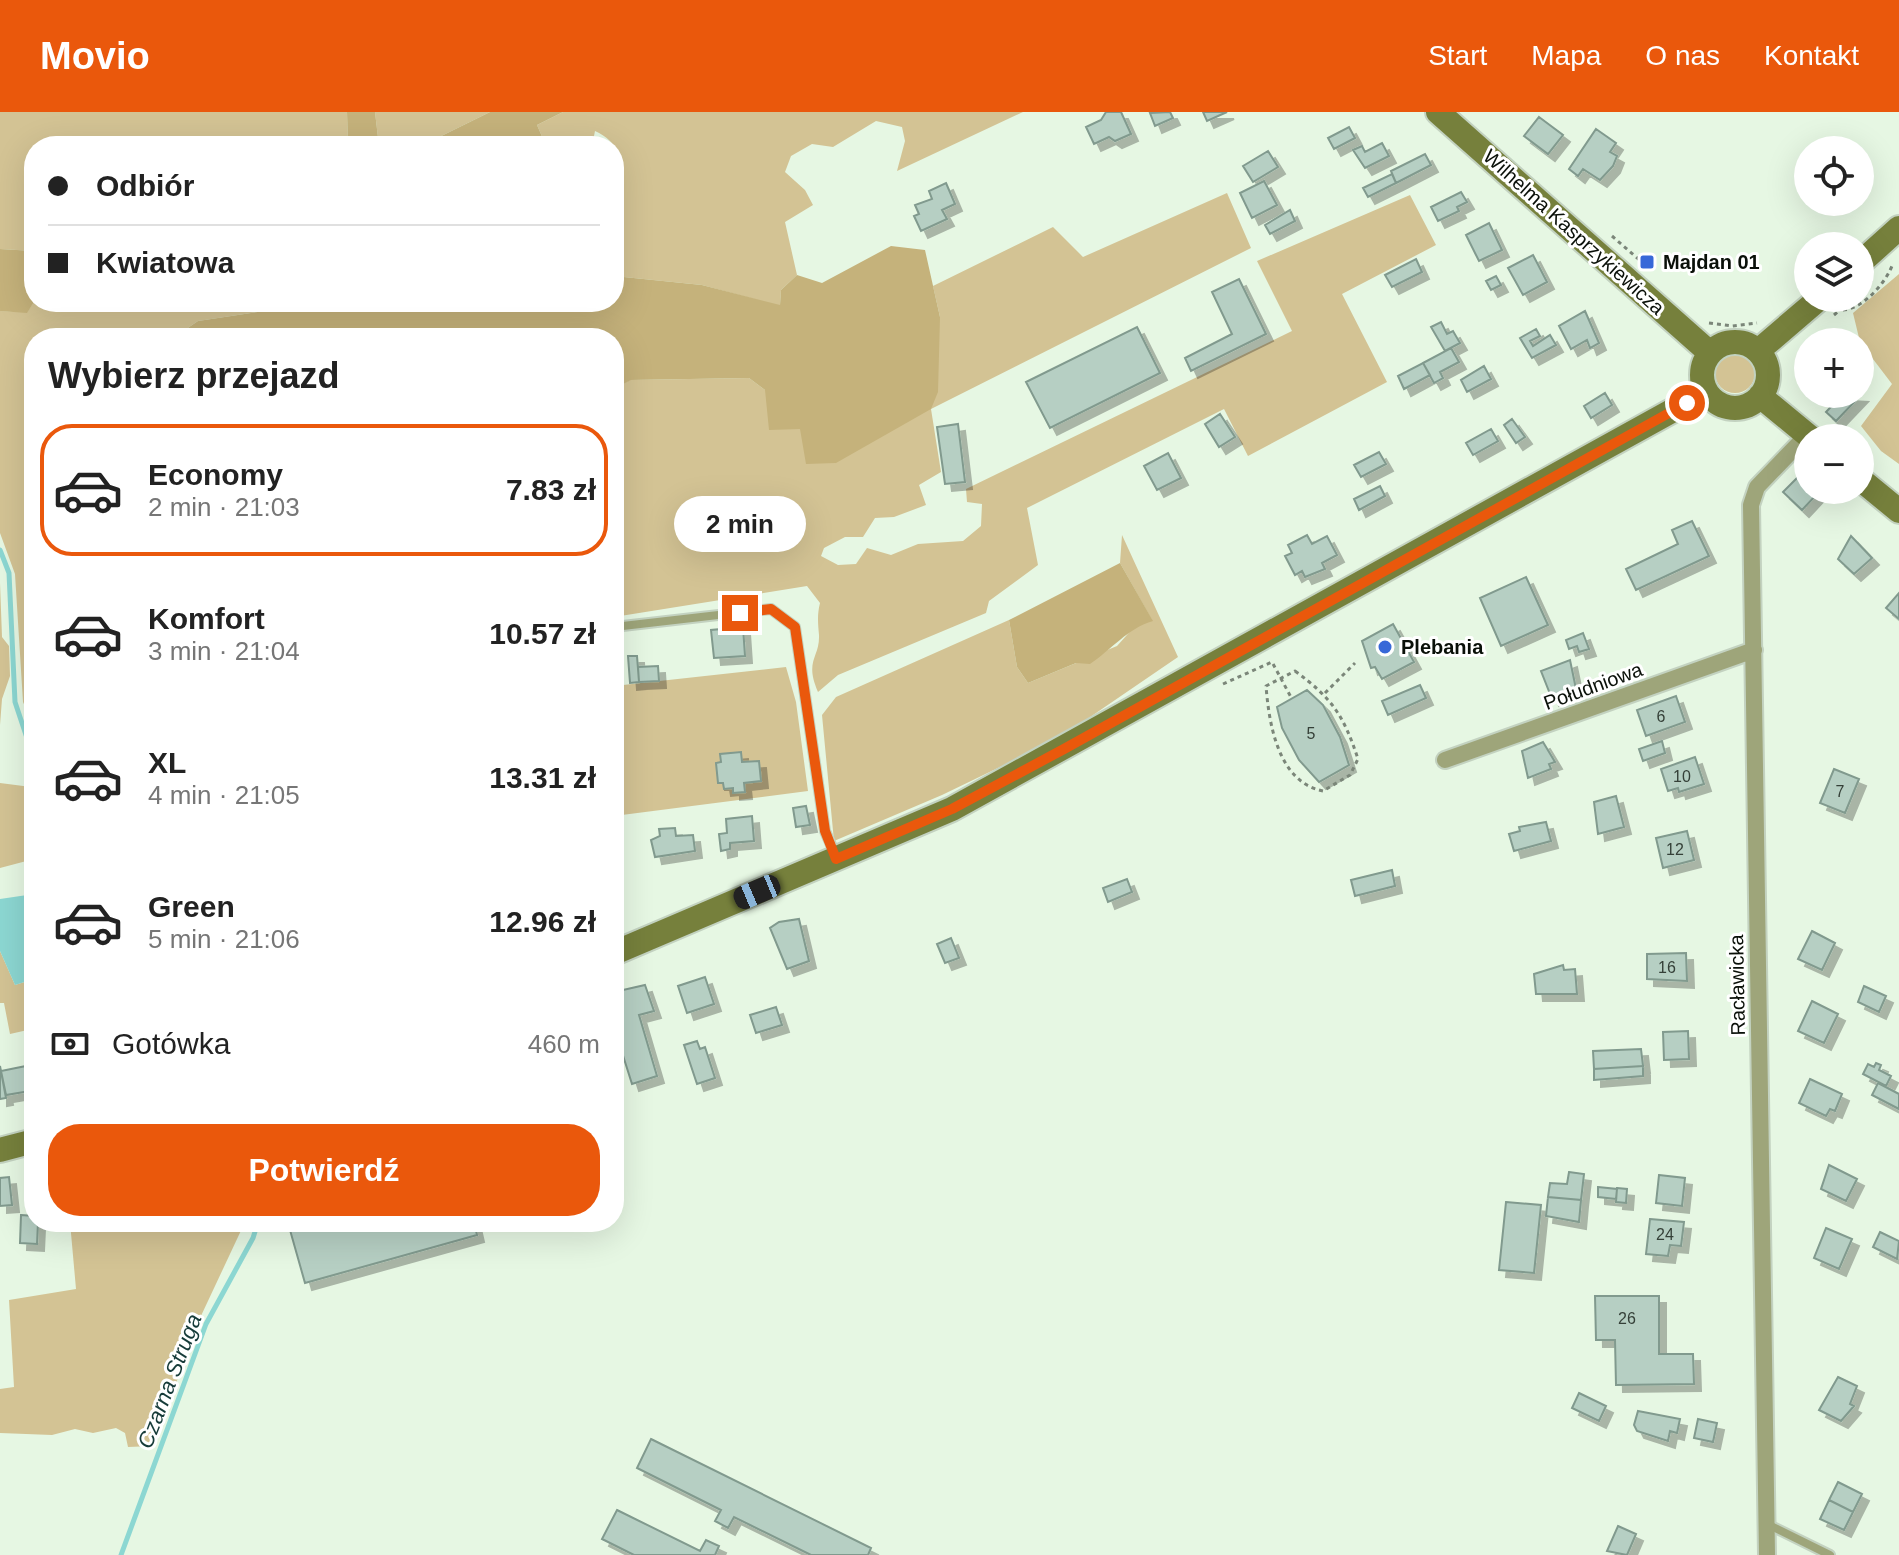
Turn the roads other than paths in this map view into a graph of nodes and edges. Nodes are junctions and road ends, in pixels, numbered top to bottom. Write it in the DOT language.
graph roads {
  1 [pos="1438,112"];
  2 [pos="1899,228"];
  3 [pos="1874,250"];
  4 [pos="1804,312"];
  5 [pos="1758,351"];
  6 [pos="1710,353"];
  7 [pos="1706,392"];
  8 [pos="1760,396"];
  9 [pos="1794,424"];
  10 [pos="1794,451"];
  11 [pos="1874,490"];
  12 [pos="1899,511"];
  13 [pos="624,626"];
  14 [pos="1754,650"];
  15 [pos="1445,760"];
  16 [pos="836,859"];
  17 [pos="624,949"];
  18 [pos="24,1144"];
  19 [pos="0,1150"];
  20 [pos="1766,1524"];
  21 [pos="1767,1555"];
  22 [pos="1830,1555"];
  1 -- 6 [label="street, Wilhelma Kasprzykiewicza"];
  2 -- 3 [label="street"];
  4 -- 5 [label="street"];
  5 -- 6 [label="street"];
  5 -- 8 [label="street"];
  6 -- 7 [label="street"];
  7 -- 8 [label="street"];
  7 -- 16 [label="street"];
  8 -- 9 [label="street"];
  10 -- 14 [label="street, Racławicka"];
  11 -- 12 [label="street"];
  13 -- 16 [label="lane"];
  14 -- 15 [label="street, Południowa"];
  14 -- 20 [label="street, Racławicka"];
  16 -- 17 [label="street"];
  18 -- 19 [label="street"];
  20 -- 21 [label="street, Racławicka"];
  20 -- 22 [label="lane"];
}
